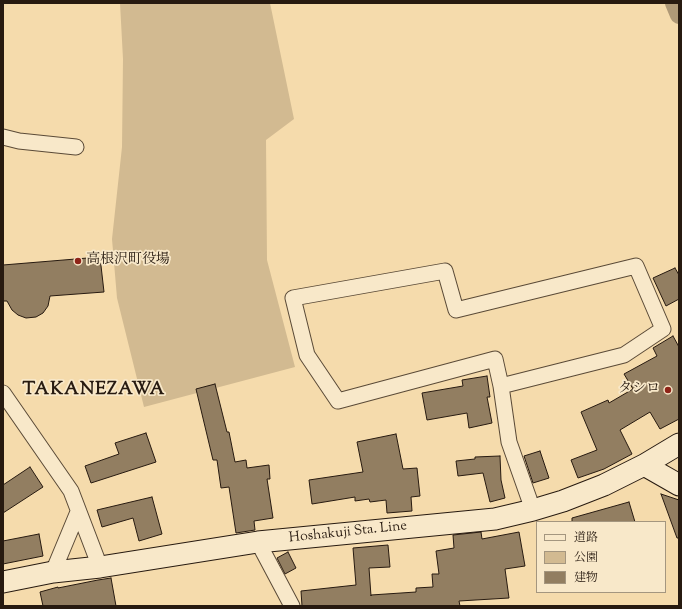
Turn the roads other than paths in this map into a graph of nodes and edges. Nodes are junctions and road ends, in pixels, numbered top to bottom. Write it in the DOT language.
graph roads {
  1 [pos="3,137"];
  2 [pos="76,147"];
  3 [pos="501,386"];
  4 [pos="3,393"];
  5 [pos="679,444"];
  6 [pos="644,465"];
  7 [pos="679,485"];
  8 [pos="533,510"];
  9 [pos="78,512"];
  10 [pos="258,542"];
  11 [pos="100,567"];
  12 [pos="53,572"];
  13 [pos="3,582"];
  14 [pos="292,606"];
  1 -- 2 [label="street"];
  3 -- 3 [label="street"];
  3 -- 8 [label="street"];
  4 -- 9 [label="street"];
  5 -- 6 [label="main road, Hoshakuji Sta. Line"];
  6 -- 7 [label="main road"];
  6 -- 8 [label="main road, Hoshakuji Sta. Line"];
  8 -- 10 [label="main road, Hoshakuji Sta. Line"];
  9 -- 11 [label="street"];
  9 -- 12 [label="street"];
  10 -- 11 [label="main road, Hoshakuji Sta. Line"];
  10 -- 14 [label="street"];
  11 -- 12 [label="main road, Hoshakuji Sta. Line"];
  12 -- 13 [label="main road, Hoshakuji Sta. Line"];
}
